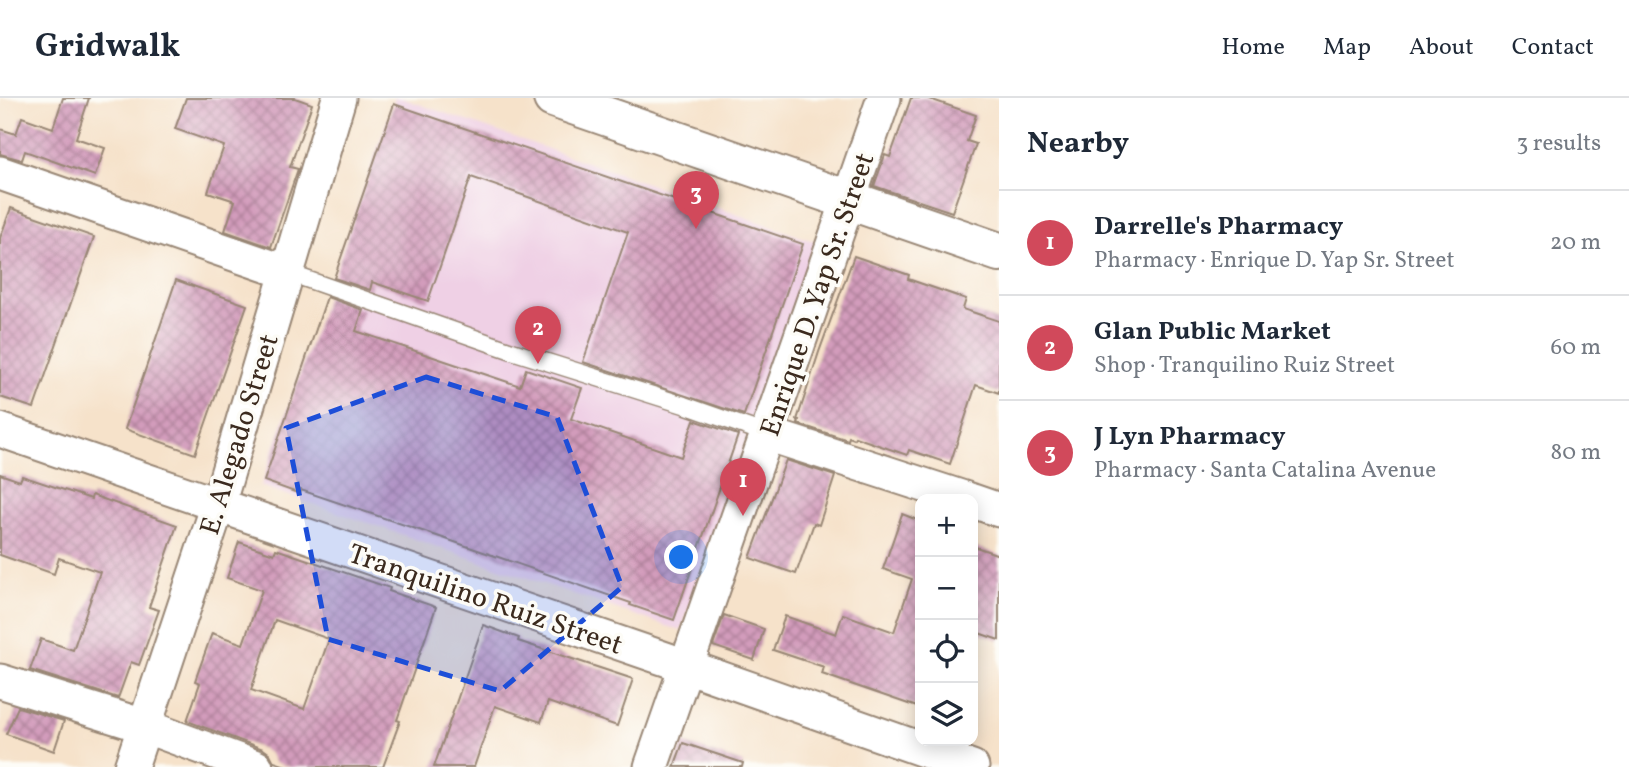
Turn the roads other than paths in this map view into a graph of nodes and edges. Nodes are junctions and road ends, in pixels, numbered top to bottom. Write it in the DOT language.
graph roads {
  1 [pos="339,98"];
  2 [pos="553,98"];
  3 [pos="884,98"];
  4 [pos="0,173"];
  5 [pos="848,201"];
  6 [pos="999,252"];
  7 [pos="286,272"];
  8 [pos="0,430"];
  9 [pos="767,435"];
  10 [pos="951,494"];
  11 [pos="978,503"];
  12 [pos="218,505"];
  13 [pos="999,510"];
  14 [pos="686,666"];
  15 [pos="0,681"];
  16 [pos="144,726"];
  17 [pos="131,767"];
  18 [pos="256,767"];
  19 [pos="651,767"];
  20 [pos="972,767"];
  1 -- 7 [label="street, E. Alegado Street"];
  2 -- 5 [label="street"];
  3 -- 5 [label="street, Enrique D. Yap Sr. Street"];
  4 -- 7 [label="street"];
  5 -- 6 [label="street"];
  5 -- 9 [label="street, Enrique D. Yap Sr. Street"];
  7 -- 9 [label="lane"];
  7 -- 12 [label="street, E. Alegado Street"];
  8 -- 12 [label="street, Tranquilino Ruiz Street"];
  9 -- 10 [label="street"];
  9 -- 14 [label="street, Enrique D. Yap Sr. Street"];
  11 -- 13 [label="street"];
  12 -- 14 [label="street, Tranquilino Ruiz Street"];
  12 -- 16 [label="street, E. Alegado Street"];
  14 -- 19 [label="street, Enrique D. Yap Sr. Street"];
  14 -- 20 [label="street, Tranquilino Ruiz Street"];
  15 -- 16 [label="street"];
  16 -- 17 [label="street, E. Alegado Street"];
  16 -- 18 [label="street"];
}
